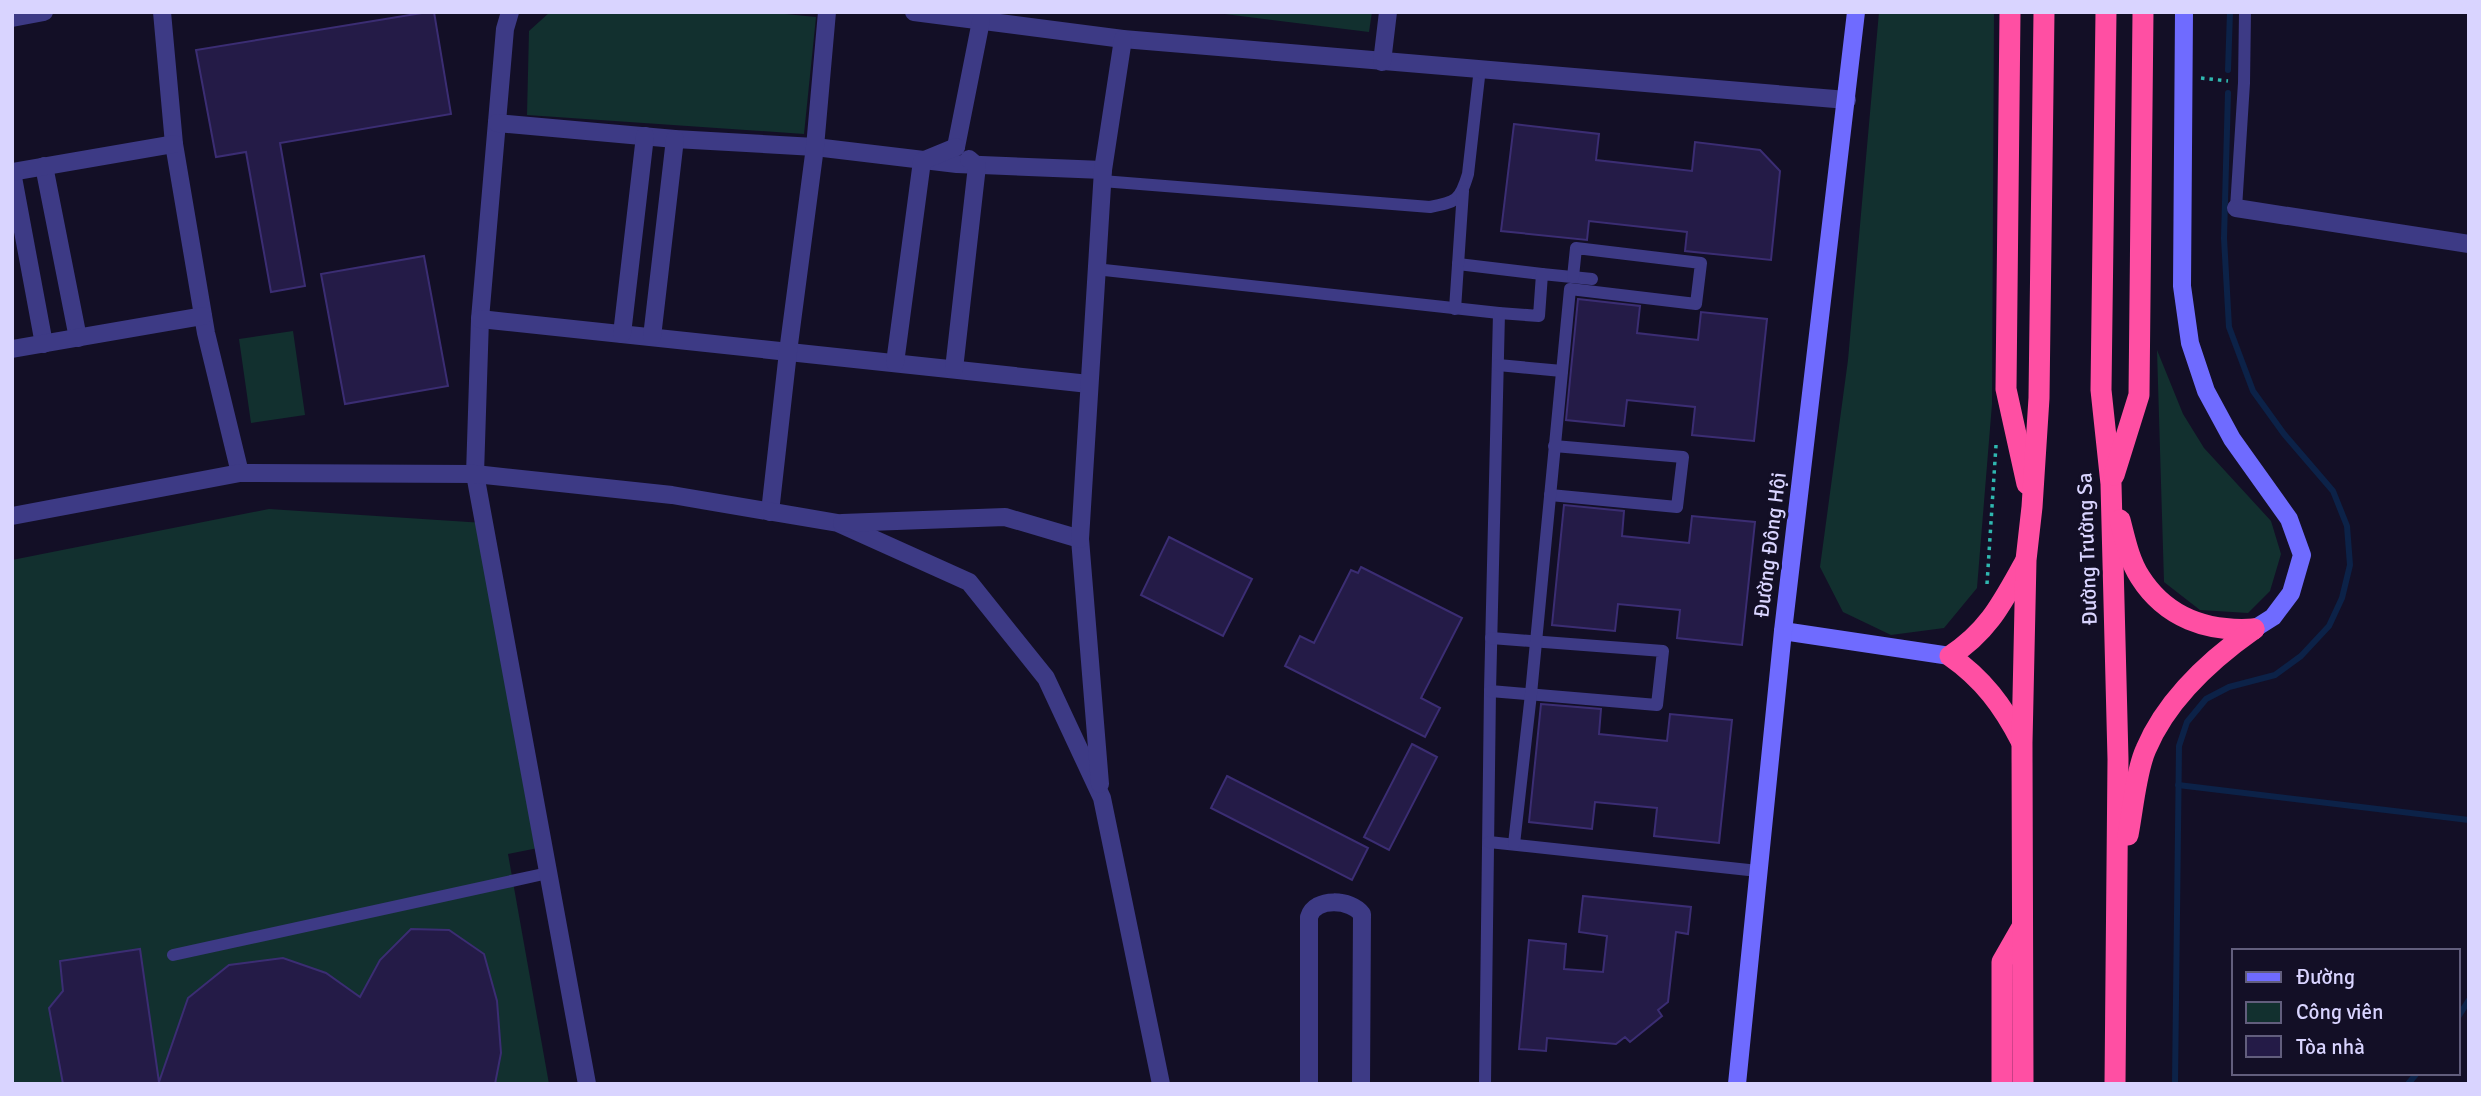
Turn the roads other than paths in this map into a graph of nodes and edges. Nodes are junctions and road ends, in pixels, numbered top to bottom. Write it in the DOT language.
graph roads {
  1 [pos="44,12"];
  2 [pos="162,12"];
  3 [pos="510,12"];
  4 [pos="827,12"];
  5 [pos="914,12"];
  6 [pos="1388,12"];
  7 [pos="1856,12"];
  8 [pos="2010,12"];
  9 [pos="2044,12"];
  10 [pos="2106,12"];
  11 [pos="2143,12"];
  12 [pos="2184,12"];
  13 [pos="2245,12"];
  14 [pos="12,18"];
  15 [pos="981,21"];
  16 [pos="1123,39"];
  17 [pos="1382,62"];
  18 [pos="1480,68"];
  19 [pos="1847,100"];
  20 [pos="497,123"];
  21 [pos="645,136"];
  22 [pos="675,139"];
  23 [pos="174,144"];
  24 [pos="816,147"];
  25 [pos="956,147"];
  26 [pos="922,161"];
  27 [pos="44,166"];
  28 [pos="977,166"];
  29 [pos="12,172"];
  30 [pos="1102,175"];
  31 [pos="1463,191"];
  32 [pos="2236,208"];
  33 [pos="2469,244"];
  34 [pos="1458,264"];
  35 [pos="1095,270"];
  36 [pos="1542,274"];
  37 [pos="1573,277"];
  38 [pos="1592,279"];
  39 [pos="1455,309"];
  40 [pos="1499,313"];
  41 [pos="203,316"];
  42 [pos="480,319"];
  43 [pos="622,334"];
  44 [pos="652,337"];
  45 [pos="78,338"];
  46 [pos="44,344"];
  47 [pos="12,349"];
  48 [pos="788,352"];
  49 [pos="895,363"];
  50 [pos="1498,365"];
  51 [pos="954,369"];
  52 [pos="1562,371"];
  53 [pos="1089,384"];
  54 [pos="1555,446"];
  55 [pos="240,473"];
  56 [pos="475,474"];
  57 [pos="2111,484"];
  58 [pos="1550,495"];
  59 [pos="2032,507"];
  60 [pos="770,512"];
  61 [pos="12,516"];
  62 [pos="838,523"];
  63 [pos="1080,540"];
  64 [pos="2026,560"];
  65 [pos="2254,629"];
  66 [pos="1783,631"];
  67 [pos="1491,638"];
  68 [pos="1536,641"];
  69 [pos="1951,656"];
  70 [pos="1490,691"];
  71 [pos="1531,694"];
  72 [pos="2022,743"];
  73 [pos="1102,798"];
  74 [pos="1489,842"];
  75 [pos="1514,844"];
  76 [pos="1758,870"];
  77 [pos="548,873"];
  78 [pos="2118,885"];
  79 [pos="2023,925"];
  80 [pos="173,955"];
  81 [pos="587,1084"];
  82 [pos="1161,1084"];
  83 [pos="1309,1084"];
  84 [pos="1360,1084"];
  85 [pos="1485,1084"];
  86 [pos="1737,1084"];
  87 [pos="2002,1084"];
  88 [pos="2023,1084"];
  89 [pos="2116,1084"];
  1 -- 14 [label="street"];
  2 -- 23 [label="street"];
  3 -- 20 [label="street"];
  4 -- 24 [label="street"];
  5 -- 15 [label="street"];
  6 -- 17 [label="street"];
  7 -- 19 [label="street, Đường Đông Hội"];
  8 -- 59 [label="highway"];
  9 -- 59 [label="highway"];
  10 -- 57 [label="highway, Đường Trường Sa"];
  11 -- 57 [label="highway"];
  12 -- 65 [label="street"];
  13 -- 32 [label="lane"];
  15 -- 16 [label="street"];
  15 -- 25 [label="street"];
  16 -- 17 [label="street"];
  16 -- 30 [label="street"];
  17 -- 18 [label="street"];
  18 -- 19 [label="street"];
  18 -- 31 [label="lane"];
  19 -- 66 [label="street, Đường Đông Hội"];
  20 -- 21 [label="street"];
  20 -- 42 [label="street"];
  21 -- 22 [label="street"];
  21 -- 43 [label="street"];
  22 -- 24 [label="street"];
  22 -- 44 [label="street"];
  23 -- 27 [label="street"];
  23 -- 41 [label="street"];
  24 -- 26 [label="street"];
  24 -- 48 [label="street"];
  25 -- 26 [label="street"];
  25 -- 28 [label="street"];
  26 -- 28 [label="street"];
  26 -- 49 [label="street"];
  27 -- 29 [label="street"];
  27 -- 45 [label="street"];
  28 -- 30 [label="street"];
  28 -- 51 [label="street"];
  29 -- 46 [label="street"];
  30 -- 31 [label="lane"];
  30 -- 35 [label="street"];
  31 -- 34 [label="lane"];
  32 -- 33 [label="street"];
  34 -- 36 [label="lane"];
  34 -- 39 [label="lane"];
  35 -- 39 [label="lane"];
  35 -- 53 [label="street"];
  36 -- 37 [label="lane"];
  36 -- 40 [label="lane"];
  37 -- 38 [label="lane"];
  37 -- 52 [label="lane"];
  39 -- 40 [label="lane"];
  40 -- 50 [label="lane"];
  41 -- 45 [label="street"];
  41 -- 55 [label="street"];
  42 -- 43 [label="street"];
  42 -- 56 [label="street"];
  43 -- 44 [label="street"];
  44 -- 48 [label="street"];
  45 -- 46 [label="street"];
  46 -- 47 [label="street"];
  48 -- 49 [label="street"];
  48 -- 60 [label="street"];
  49 -- 51 [label="street"];
  50 -- 52 [label="lane"];
  50 -- 67 [label="lane"];
  51 -- 53 [label="street"];
  52 -- 54 [label="lane"];
  53 -- 63 [label="street"];
  54 -- 58 [label="lane"];
  54 -- 58 [label="lane"];
  55 -- 56 [label="street"];
  55 -- 61 [label="street"];
  56 -- 60 [label="street"];
  56 -- 77 [label="street"];
  57 -- 65 [label="highway"];
  57 -- 78 [label="highway, Đường Trường Sa"];
  58 -- 68 [label="lane"];
  59 -- 64 [label="highway"];
  60 -- 62 [label="street"];
  62 -- 63 [label="street"];
  62 -- 73 [label="street"];
  63 -- 73 [label="street"];
  64 -- 69 [label="highway"];
  64 -- 72 [label="highway"];
  65 -- 78 [label="highway"];
  66 -- 69 [label="street"];
  66 -- 76 [label="street, Đường Đông Hội"];
  67 -- 68 [label="lane"];
  67 -- 70 [label="lane"];
  68 -- 71 [label="lane"];
  68 -- 71 [label="lane"];
  69 -- 72 [label="highway"];
  70 -- 71 [label="lane"];
  70 -- 74 [label="lane"];
  71 -- 75 [label="lane"];
  72 -- 79 [label="highway"];
  73 -- 82 [label="street"];
  74 -- 75 [label="lane"];
  74 -- 85 [label="lane"];
  75 -- 76 [label="lane"];
  76 -- 86 [label="street, Đường Đông Hội"];
  77 -- 80 [label="lane"];
  77 -- 81 [label="street"];
  78 -- 89 [label="highway, Đường Trường Sa"];
  79 -- 87 [label="highway"];
  79 -- 88 [label="highway"];
  83 -- 84 [label="street"];
}
